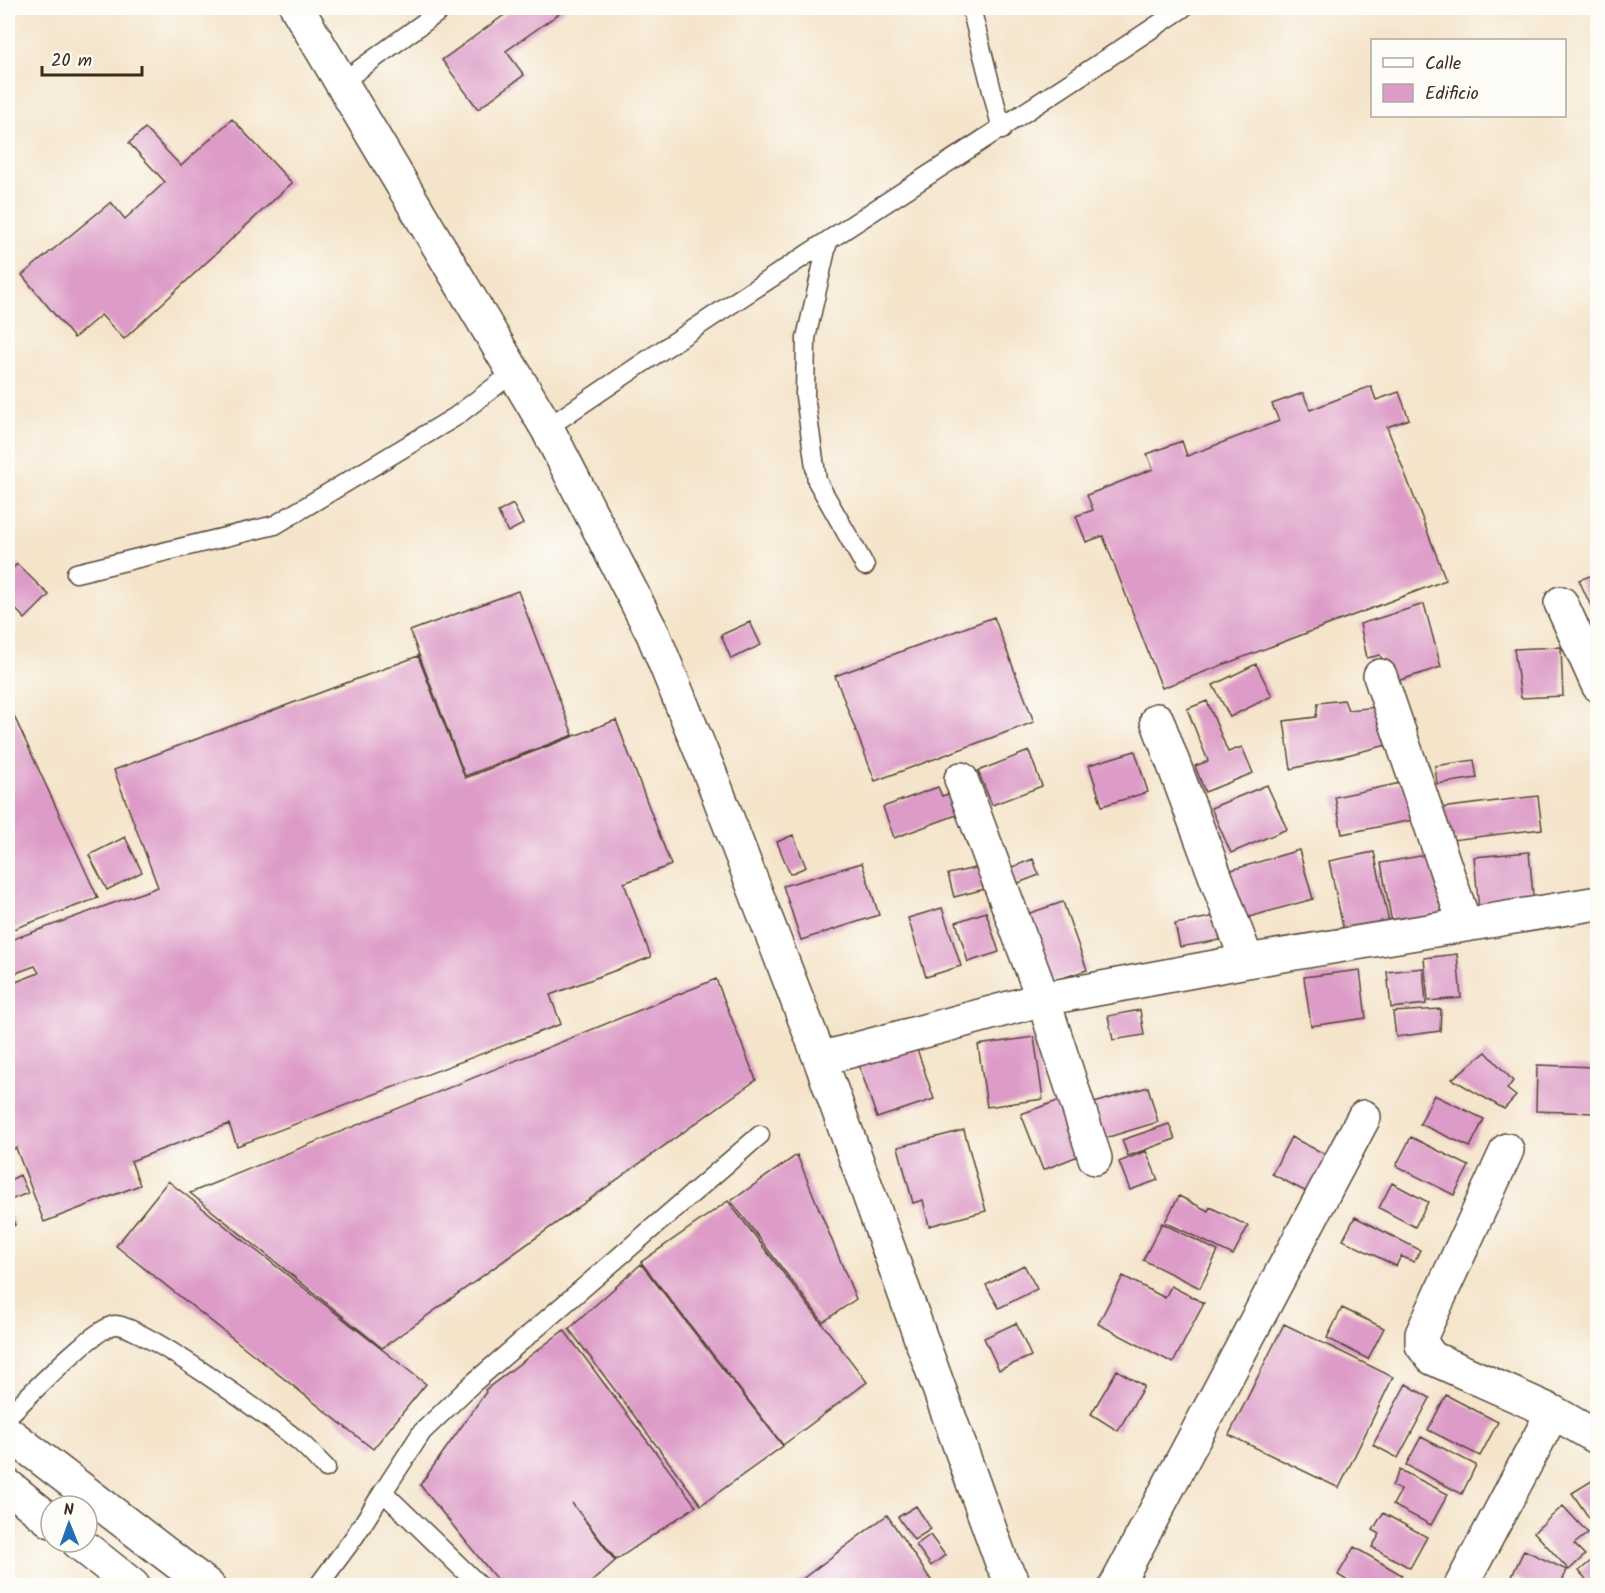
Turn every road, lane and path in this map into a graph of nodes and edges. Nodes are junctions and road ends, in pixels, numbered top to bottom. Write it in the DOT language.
graph roads {
  1 [pos="297,8"];
  2 [pos="444,8"];
  3 [pos="971,8"];
  4 [pos="1183,8"];
  5 [pos="342,82"];
  6 [pos="1002,130"];
  7 [pos="828,241"];
  8 [pos="514,372"];
  9 [pos="546,428"];
  10 [pos="865,566"];
  11 [pos="76,573"];
  12 [pos="1561,603"];
  13 [pos="1380,676"];
  14 [pos="1598,685"];
  15 [pos="1157,720"];
  16 [pos="961,779"];
  17 [pos="1598,903"];
  18 [pos="1465,925"];
  19 [pos="1247,961"];
  20 [pos="1043,999"];
  21 [pos="820,1059"];
  22 [pos="1364,1117"];
  23 [pos="760,1135"];
  24 [pos="1507,1150"];
  25 [pos="1095,1158"];
  26 [pos="1552,1412"];
  27 [pos="8,1416"];
  28 [pos="8,1433"];
  29 [pos="1598,1438"];
  30 [pos="326,1468"];
  31 [pos="8,1486"];
  32 [pos="383,1492"];
  33 [pos="39,1511"];
  34 [pos="93,1554"];
  35 [pos="133,1586"];
  36 [pos="208,1586"];
  37 [pos="318,1586"];
  38 [pos="480,1586"];
  39 [pos="1015,1586"];
  40 [pos="1116,1586"];
  41 [pos="1461,1586"];
  1 -- 5 [label="main road"];
  2 -- 5 [label="lane"];
  3 -- 6 [label="lane"];
  4 -- 6 [label="lane"];
  5 -- 8 [label="main road"];
  6 -- 7 [label="lane"];
  7 -- 9 [label="lane"];
  7 -- 10 [label="lane"];
  8 -- 9 [label="main road"];
  8 -- 11 [label="lane"];
  9 -- 21 [label="main road"];
  12 -- 14 [label="main road"];
  13 -- 18 [label="main road"];
  15 -- 19 [label="main road"];
  16 -- 20 [label="main road"];
  17 -- 18 [label="main road"];
  18 -- 19 [label="main road"];
  19 -- 20 [label="main road"];
  20 -- 21 [label="main road"];
  20 -- 25 [label="main road"];
  21 -- 39 [label="main road"];
  22 -- 40 [label="main road"];
  23 -- 32 [label="lane"];
  24 -- 26 [label="main road"];
  26 -- 29 [label="main road"];
  26 -- 41 [label="main road"];
  27 -- 30 [label="lane"];
  28 -- 36 [label="main road"];
  31 -- 33 [label="main road"];
  32 -- 37 [label="lane"];
  32 -- 38 [label="lane"];
  34 -- 35 [label="main road"];
}
